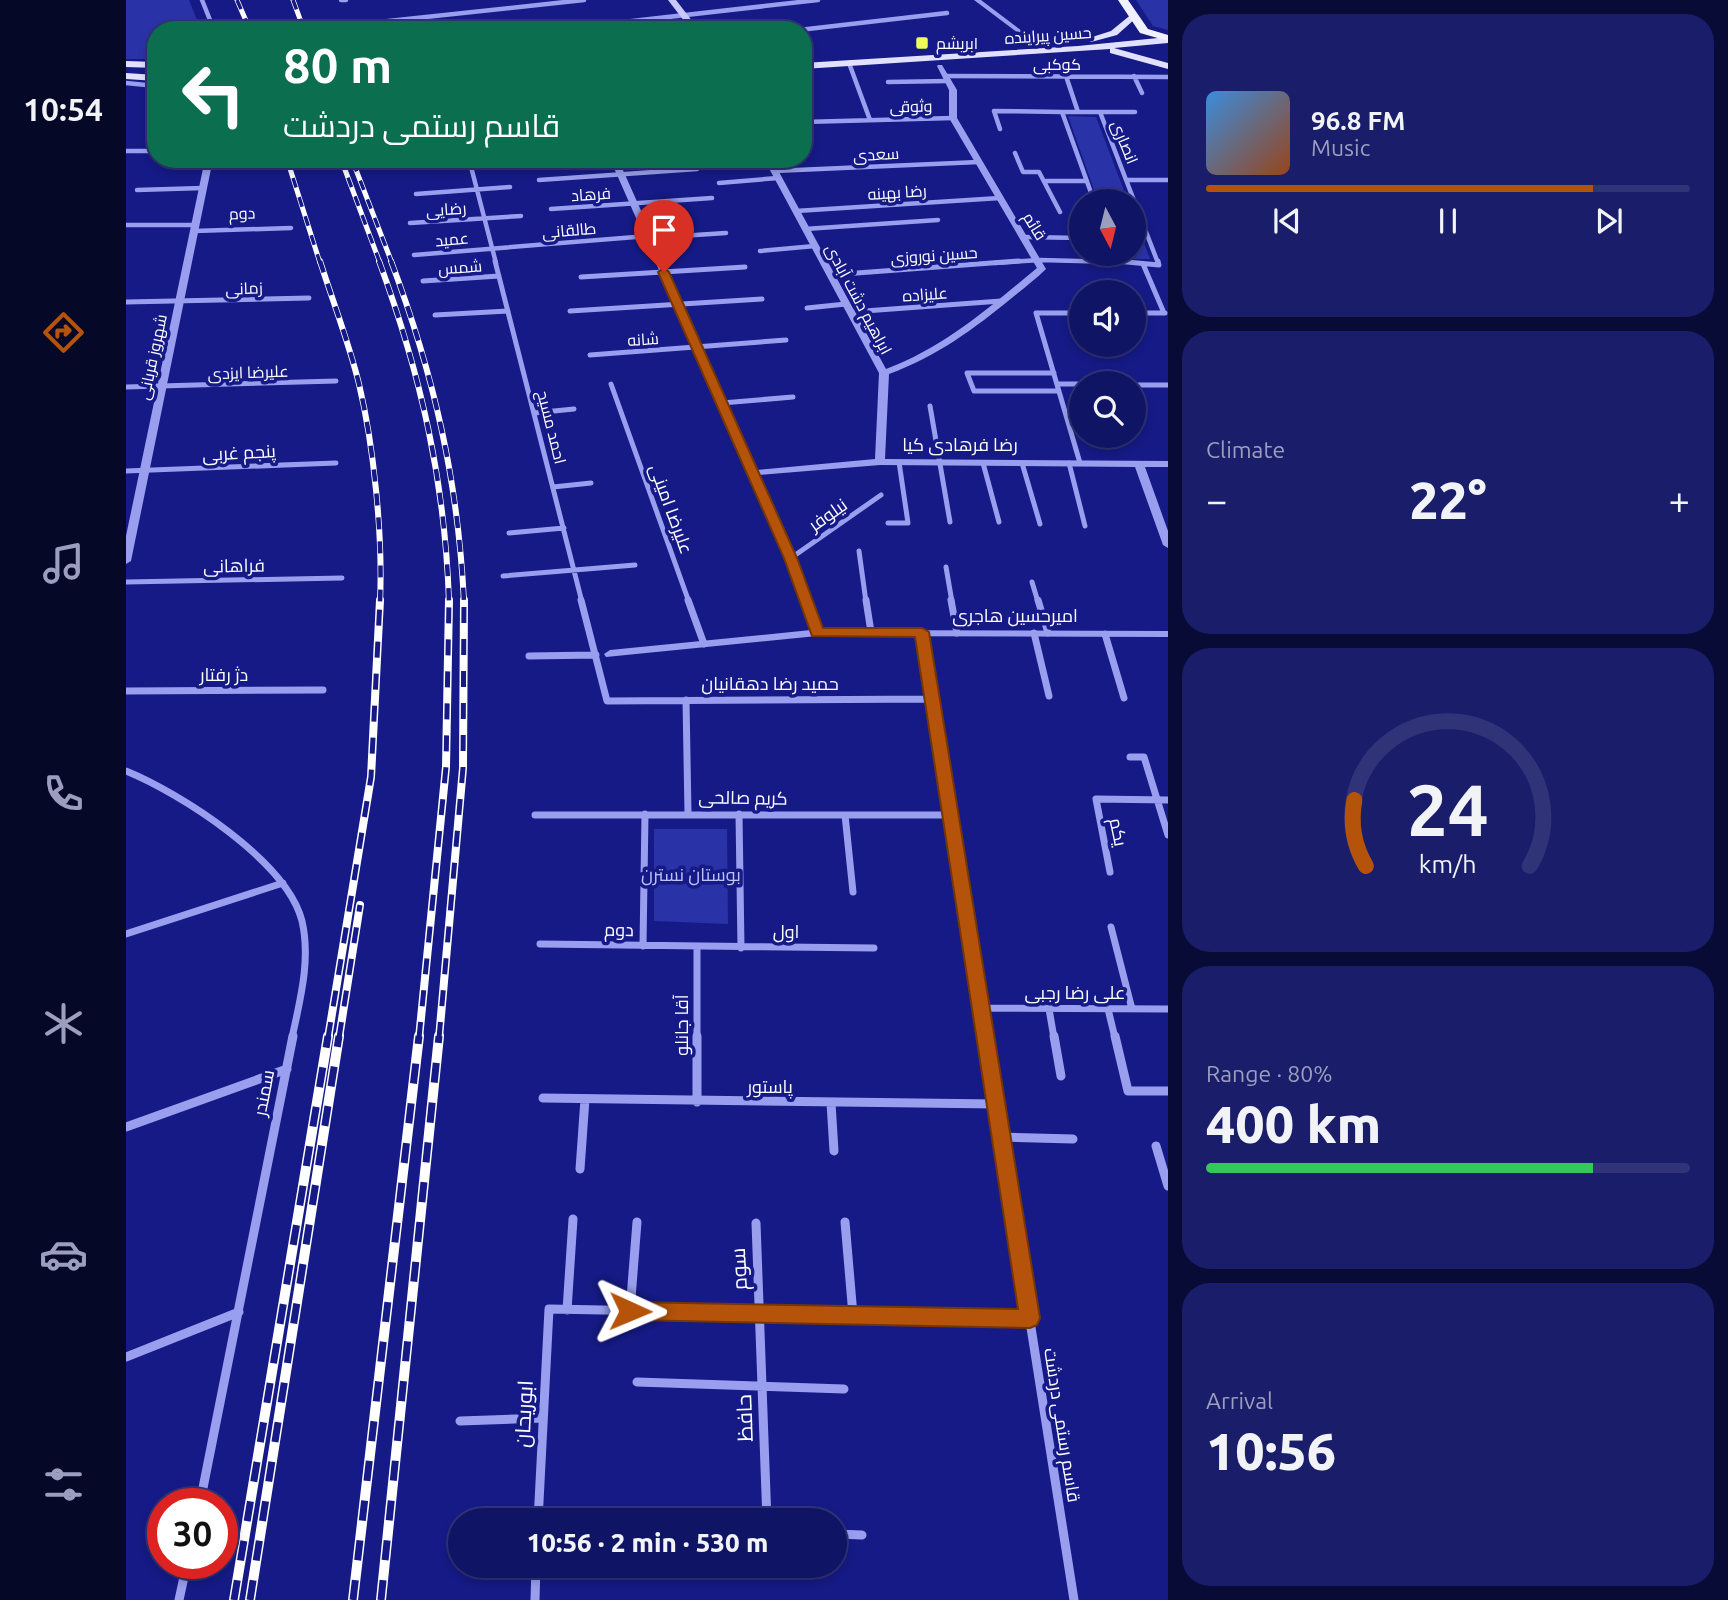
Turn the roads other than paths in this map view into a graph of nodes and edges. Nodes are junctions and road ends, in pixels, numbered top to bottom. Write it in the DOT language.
graph roads {
  1 [pos="202,0"];
  2 [pos="584,0"];
  3 [pos="672,0"];
  4 [pos="818,0"];
  5 [pos="977,0"];
  6 [pos="1123,0"];
  7 [pos="947,13"];
  8 [pos="684,15"];
  9 [pos="1133,16"];
  10 [pos="210,21"];
  11 [pos="388,21"];
  12 [pos="632,21"];
  13 [pos="688,21"];
  14 [pos="812,29"];
  15 [pos="1105,37"];
  16 [pos="1168,39"];
  17 [pos="1036,44"];
  18 [pos="1126,45"];
  19 [pos="1078,49"];
  20 [pos="812,57"];
  21 [pos="849,63"];
  22 [pos="126,64"];
  23 [pos="147,65"];
  24 [pos="812,65"];
  25 [pos="940,66"];
  26 [pos="1168,66"];
  27 [pos="126,70"];
  28 [pos="147,71"];
  29 [pos="126,76"];
  30 [pos="1066,76"];
  31 [pos="1134,76"];
  32 [pos="147,77"];
  33 [pos="1168,77"];
  34 [pos="947,78"];
  35 [pos="888,82"];
  36 [pos="126,83"];
  37 [pos="147,85"];
  38 [pos="1142,93"];
  39 [pos="1062,111"];
  40 [pos="1078,111"];
  41 [pos="1100,112"];
  42 [pos="1135,112"];
  43 [pos="953,118"];
  44 [pos="870,120"];
  45 [pos="812,122"];
  46 [pos="1000,129"];
  47 [pos="126,151"];
  48 [pos="147,151"];
  49 [pos="1015,153"];
  50 [pos="979,162"];
  51 [pos="207,168"];
  52 [pos="472,168"];
  53 [pos="618,168"];
  54 [pos="772,168"];
  55 [pos="697,169"];
  56 [pos="621,174"];
  57 [pos="776,175"];
  58 [pos="539,180"];
  59 [pos="1127,180"];
  60 [pos="1168,180"];
  61 [pos="1046,181"];
  62 [pos="1087,181"];
  63 [pos="719,183"];
  64 [pos="510,187"];
  65 [pos="203,188"];
  66 [pos="1090,189"];
  67 [pos="137,190"];
  68 [pos="477,190"];
  69 [pos="416,194"];
  70 [pos="712,198"];
  71 [pos="1000,198"];
  72 [pos="634,203"];
  73 [pos="551,209"];
  74 [pos="796,211"];
  75 [pos="1060,212"];
  76 [pos="521,216"];
  77 [pos="484,218"];
  78 [pos="938,220"];
  79 [pos="410,223"];
  80 [pos="126,225"];
  81 [pos="195,228"];
  82 [pos="291,228"];
  83 [pos="805,229"];
  84 [pos="726,233"];
  85 [pos="648,237"];
  86 [pos="1025,237"];
  87 [pos="1069,237"];
  88 [pos="815,246"];
  89 [pos="492,248"];
  90 [pos="760,251"];
  91 [pos="414,255"];
  92 [pos="1040,260"];
  93 [pos="1069,261"];
  94 [pos="1146,264"];
  95 [pos="1159,265"];
  96 [pos="1168,265"];
  97 [pos="1144,266"];
  98 [pos="745,267"];
  99 [pos="664,272"];
  100 [pos="830,275"];
  101 [pos="499,276"];
  102 [pos="581,277"];
  103 [pos="423,281"];
  104 [pos="309,298"];
  105 [pos="762,299"];
  106 [pos="126,302"];
  107 [pos="179,302"];
  108 [pos="1002,302"];
  109 [pos="679,305"];
  110 [pos="807,308"];
  111 [pos="848,308"];
  112 [pos="508,311"];
  113 [pos="570,311"];
  114 [pos="1069,313"];
  115 [pos="1146,313"];
  116 [pos="1166,313"];
  117 [pos="435,314"];
  118 [pos="786,340"];
  119 [pos="697,347"];
  120 [pos="590,355"];
  121 [pos="884,373"];
  122 [pos="1054,373"];
  123 [pos="335,381"];
  124 [pos="611,384"];
  125 [pos="1146,385"];
  126 [pos="1168,385"];
  127 [pos="1069,386"];
  128 [pos="126,387"];
  129 [pos="162,388"];
  130 [pos="1058,388"];
  131 [pos="793,397"];
  132 [pos="722,403"];
  133 [pos="930,406"];
  134 [pos="575,409"];
  135 [pos="534,413"];
  136 [pos="880,462"];
  137 [pos="899,462"];
  138 [pos="336,463"];
  139 [pos="940,463"];
  140 [pos="983,463"];
  141 [pos="1022,463"];
  142 [pos="1074,463"];
  143 [pos="1139,464"];
  144 [pos="1168,464"];
  145 [pos="126,471"];
  146 [pos="144,471"];
  147 [pos="753,473"];
  148 [pos="591,483"];
  149 [pos="553,487"];
  150 [pos="881,495"];
  151 [pos="950,522"];
  152 [pos="999,522"];
  153 [pos="888,523"];
  154 [pos="1040,524"];
  155 [pos="1085,526"];
  156 [pos="564,528"];
  157 [pos="509,533"];
  158 [pos="1168,545"];
  159 [pos="859,551"];
  160 [pos="791,558"];
  161 [pos="126,561"];
  162 [pos="635,565"];
  163 [pos="946,567"];
  164 [pos="574,571"];
  165 [pos="503,576"];
  166 [pos="342,578"];
  167 [pos="126,582"];
  168 [pos="1032,582"];
  169 [pos="872,632"];
  170 [pos="922,632"];
  171 [pos="817,633"];
  172 [pos="957,633"];
  173 [pos="1034,633"];
  174 [pos="1048,634"];
  175 [pos="1105,634"];
  176 [pos="1168,634"];
  177 [pos="704,645"];
  178 [pos="610,654"];
  179 [pos="596,655"];
  180 [pos="529,656"];
  181 [pos="323,690"];
  182 [pos="126,691"];
  183 [pos="1049,696"];
  184 [pos="1124,698"];
  185 [pos="932,699"];
  186 [pos="686,700"];
  187 [pos="607,701"];
  188 [pos="1130,757"];
  189 [pos="129,775"];
  190 [pos="1157,800"];
  191 [pos="1168,800"];
  192 [pos="688,813"];
  193 [pos="645,814"];
  194 [pos="739,814"];
  195 [pos="535,815"];
  196 [pos="845,815"];
  197 [pos="951,815"];
  198 [pos="1168,835"];
  199 [pos="1111,872"];
  200 [pos="283,883"];
  201 [pos="853,892"];
  202 [pos="1111,927"];
  203 [pos="126,934"];
  204 [pos="540,944"];
  205 [pos="643,946"];
  206 [pos="697,947"];
  207 [pos="741,948"];
  208 [pos="874,948"];
  209 [pos="981,1008"];
  210 [pos="1049,1009"];
  211 [pos="1108,1009"];
  212 [pos="1132,1009"];
  213 [pos="1168,1009"];
  214 [pos="287,1069"];
  215 [pos="1061,1076"];
  216 [pos="1168,1091"];
  217 [pos="543,1098"];
  218 [pos="585,1100"];
  219 [pos="697,1102"];
  220 [pos="831,1103"];
  221 [pos="996,1104"];
  222 [pos="126,1127"];
  223 [pos="1001,1137"];
  224 [pos="1073,1139"];
  225 [pos="1156,1146"];
  226 [pos="834,1151"];
  227 [pos="580,1168"];
  228 [pos="1168,1186"];
  229 [pos="573,1219"];
  230 [pos="637,1222"];
  231 [pos="845,1222"];
  232 [pos="756,1223"];
  233 [pos="568,1310"];
  234 [pos="630,1311"];
  235 [pos="239,1312"];
  236 [pos="760,1314"];
  237 [pos="853,1315"];
  238 [pos="1030,1318"];
  239 [pos="126,1357"];
  240 [pos="638,1382"];
  241 [pos="763,1386"];
  242 [pos="844,1388"];
  243 [pos="543,1418"];
  244 [pos="460,1421"];
  245 [pos="203,1488"];
  246 [pos="539,1508"];
  247 [pos="768,1508"];
  248 [pos="847,1534"];
  249 [pos="862,1535"];
  250 [pos="536,1578"];
  251 [pos="184,1579"];
  252 [pos="179,1600"];
  253 [pos="535,1600"];
  254 [pos="1074,1600"];
  1 -- 10 [label="street"];
  2 -- 11 [label="street"];
  3 -- 8 [label="main road"];
  4 -- 8 [label="street"];
  5 -- 17 [label="street"];
  6 -- 9 [label="highway"];
  7 -- 14 [label="street"];
  8 -- 12 [label="street"];
  8 -- 13 [label="main road"];
  9 -- 15 [label="main road, حسین پیراینده"];
  9 -- 16 [label="highway"];
  15 -- 17 [label="main road, حسین پیراینده"];
  15 -- 18 [label="main road"];
  16 -- 18 [label="main road, حسین پیراینده"];
  17 -- 20 [label="main road, حسین پیراینده"];
  18 -- 19 [label="main road, حسین پیراینده"];
  19 -- 21 [label="main road, حسین پیراینده"];
  19 -- 26 [label="main road"];
  21 -- 24 [label="main road, حسین پیراینده"];
  21 -- 44 [label="street, وثوقی"];
  22 -- 23 [label="main road"];
  25 -- 34 [label="street, قائم"];
  27 -- 28 [label="main road"];
  29 -- 32 [label="main road"];
  30 -- 31 [label="street, کوکبی"];
  30 -- 34 [label="street, کوکبی"];
  30 -- 40 [label="street"];
  31 -- 33 [label="street, کوکبی"];
  31 -- 38 [label="street"];
  34 -- 35 [label="street, کوکبی"];
  34 -- 43 [label="street, قائم"];
  36 -- 37 [label="street"];
  39 -- 40 [label="street, انصاری"];
  39 -- 46 [label="street, انصاری"];
  39 -- 62 [label="street"];
  40 -- 41 [label="street, انصاری"];
  41 -- 42 [label="street"];
  41 -- 59 [label="street, انصاری"];
  43 -- 44 [label="street, وثوقی"];
  43 -- 50 [label="street, قائم"];
  44 -- 45 [label="street, وثوقی"];
  47 -- 48 [label="street"];
  49 -- 61 [label="street"];
  50 -- 57 [label="street, سعدی"];
  50 -- 71 [label="street, قائم"];
  51 -- 65 [label="street, شهروز قربانی"];
  52 -- 68 [label="street, احمد مسیح"];
  53 -- 56 [label="street"];
  54 -- 57 [label="street, ابراهیم دشت آبادی"];
  55 -- 56 [label="street"];
  56 -- 58 [label="street"];
  56 -- 72 [label="street"];
  57 -- 63 [label="street, سعدی"];
  57 -- 74 [label="street, ابراهیم دشت آبادی"];
  59 -- 60 [label="street"];
  59 -- 95 [label="street, انصاری"];
  61 -- 62 [label="street"];
  61 -- 75 [label="street"];
  62 -- 66 [label="street"];
  64 -- 68 [label="street"];
  65 -- 67 [label="street"];
  65 -- 81 [label="street, شهروز قربانی"];
  68 -- 69 [label="street"];
  68 -- 77 [label="street, احمد مسیح"];
  70 -- 72 [label="street, فرهاد"];
  71 -- 74 [label="street, رضا بهینه"];
  71 -- 86 [label="street, قائم"];
  72 -- 73 [label="street, فرهاد"];
  72 -- 85 [label="street"];
  74 -- 83 [label="street, ابراهیم دشت آبادی"];
  76 -- 77 [label="street, رضایی"];
  77 -- 79 [label="street, رضایی"];
  77 -- 89 [label="street, احمد مسیح"];
  78 -- 83 [label="street"];
  80 -- 81 [label="street, دوم"];
  81 -- 82 [label="street, دوم"];
  81 -- 107 [label="street, شهروز قربانی"];
  83 -- 88 [label="street, ابراهیم دشت آبادی"];
  84 -- 85 [label="street, طالقانی"];
  85 -- 89 [label="street, طالقانی"];
  85 -- 99 [label="street"];
  86 -- 87 [label="street"];
  86 -- 92 [label="street, قائم"];
  88 -- 90 [label="street"];
  88 -- 100 [label="street, ابراهیم دشت آبادی"];
  89 -- 91 [label="street, عمید"];
  89 -- 101 [label="street, احمد مسیح"];
  92 -- 93 [label="street, حسین نوروزی"];
  92 -- 100 [label="street, حسین نوروزی"];
  92 -- 108 [label="street, قائم"];
  94 -- 95 [label="street"];
  95 -- 96 [label="street"];
  97 -- 116 [label="street"];
  98 -- 99 [label="street"];
  99 -- 102 [label="street"];
  99 -- 109 [label="street"];
  100 -- 111 [label="street, ابراهیم دشت آبادی"];
  101 -- 103 [label="street, شمس"];
  101 -- 112 [label="street, احمد مسیح"];
  104 -- 107 [label="street, زمانی"];
  105 -- 109 [label="street"];
  106 -- 107 [label="street, زمانی"];
  107 -- 129 [label="street, شهروز قربانی"];
  108 -- 111 [label="street, علیزاده"];
  108 -- 121 [label="street, قائم"];
  109 -- 113 [label="street"];
  109 -- 119 [label="street"];
  110 -- 111 [label="street"];
  111 -- 121 [label="street, ابراهیم دشت آبادی"];
  112 -- 117 [label="street"];
  112 -- 135 [label="street, احمد مسیح"];
  114 -- 122 [label="street"];
  115 -- 116 [label="street"];
  118 -- 119 [label="street, شانه"];
  119 -- 120 [label="street, شانه"];
  119 -- 132 [label="street"];
  121 -- 136 [label="street, ابراهیم دشت آبادی"];
  122 -- 130 [label="street"];
  122 -- 130 [label="street"];
  123 -- 129 [label="street, علیرضا ایزدی"];
  124 -- 177 [label="street, علیرضا امینی"];
  125 -- 126 [label="street"];
  127 -- 130 [label="street"];
  128 -- 129 [label="street, علیرضا ایزدی"];
  129 -- 146 [label="street, شهروز قربانی"];
  130 -- 142 [label="street"];
  131 -- 132 [label="street"];
  132 -- 147 [label="street"];
  133 -- 139 [label="street"];
  134 -- 135 [label="street"];
  135 -- 149 [label="street, احمد مسیح"];
  136 -- 137 [label="street, رضا فرهادی کیا"];
  136 -- 147 [label="street, رضا فرهادی کیا"];
  137 -- 139 [label="street, رضا فرهادی کیا"];
  137 -- 153 [label="street"];
  138 -- 146 [label="street, پنجم غربی"];
  139 -- 140 [label="street, رضا فرهادی کیا"];
  139 -- 151 [label="street"];
  140 -- 141 [label="street, رضا فرهادی کیا"];
  140 -- 152 [label="street"];
  141 -- 142 [label="street, رضا فرهادی کیا"];
  141 -- 154 [label="street"];
  142 -- 143 [label="street, رضا فرهادی کیا"];
  142 -- 155 [label="street"];
  143 -- 144 [label="street, رضا فرهادی کیا"];
  143 -- 158 [label="street"];
  145 -- 146 [label="street, پنجم غربی"];
  146 -- 161 [label="street, شهروز قربانی"];
  147 -- 160 [label="street"];
  148 -- 149 [label="street"];
  149 -- 156 [label="street, احمد مسیح"];
  150 -- 160 [label="street, نیلوفر"];
  156 -- 157 [label="street"];
  156 -- 164 [label="street, احمد مسیح"];
  159 -- 169 [label="street"];
  160 -- 171 [label="street"];
  162 -- 164 [label="street"];
  163 -- 172 [label="street"];
  164 -- 165 [label="street"];
  164 -- 179 [label="street, احمد مسیح"];
  166 -- 167 [label="street, فراهانی"];
  168 -- 174 [label="street"];
  169 -- 170 [label="street, امیرحسین هاجری"];
  169 -- 171 [label="street, امیرحسین هاجری"];
  170 -- 172 [label="street, امیرحسین هاجری"];
  170 -- 185 [label="street, قاسم رستمی دردشت"];
  171 -- 177 [label="street, امیرحسین هاجری"];
  172 -- 173 [label="street, امیرحسین هاجری"];
  173 -- 174 [label="street, امیرحسین هاجری"];
  173 -- 183 [label="street"];
  174 -- 175 [label="street, امیرحسین هاجری"];
  175 -- 176 [label="street, امیرحسین هاجری"];
  175 -- 184 [label="street"];
  177 -- 178 [label="street, امیرحسین هاجری"];
  179 -- 180 [label="street"];
  179 -- 187 [label="street, احمد مسیح"];
  181 -- 182 [label="street, دژ رفتار"];
  185 -- 186 [label="street, حمید رضا دهقانیان"];
  185 -- 197 [label="street, قاسم رستمی دردشت"];
  186 -- 187 [label="street, حمید رضا دهقانیان"];
  186 -- 192 [label="street"];
  188 -- 190 [label="street"];
  189 -- 200 [label="street, سمندر"];
  190 -- 191 [label="street"];
  190 -- 198 [label="street"];
  190 -- 199 [label="street, یکم"];
  192 -- 193 [label="street, کریم صالحی"];
  192 -- 194 [label="street, کریم صالحی"];
  193 -- 195 [label="street, کریم صالحی"];
  193 -- 205 [label="street"];
  194 -- 196 [label="street, کریم صالحی"];
  194 -- 207 [label="street"];
  196 -- 197 [label="street, کریم صالحی"];
  196 -- 201 [label="street"];
  197 -- 209 [label="street, قاسم رستمی دردشت"];
  200 -- 203 [label="street"];
  200 -- 214 [label="street, سمندر"];
  202 -- 212 [label="street"];
  204 -- 205 [label="street, دوم"];
  205 -- 206 [label="street, دوم"];
  206 -- 207 [label="street, اول"];
  206 -- 219 [label="street, آقا جانلو"];
  207 -- 208 [label="street, اول"];
  209 -- 210 [label="street, علی رضا رجبی"];
  209 -- 221 [label="street, قاسم رستمی دردشت"];
  210 -- 211 [label="street, علی رضا رجبی"];
  210 -- 215 [label="street"];
  211 -- 212 [label="street, علی رضا رجبی"];
  211 -- 216 [label="street"];
  212 -- 213 [label="street, علی رضا رجبی"];
  214 -- 222 [label="street"];
  214 -- 235 [label="street, سمندر"];
  217 -- 218 [label="street, پاستور"];
  218 -- 219 [label="street, پاستور"];
  218 -- 227 [label="street"];
  219 -- 220 [label="street, پاستور"];
  220 -- 221 [label="street, پاستور"];
  220 -- 226 [label="street"];
  221 -- 223 [label="street, قاسم رستمی دردشت"];
  223 -- 224 [label="street"];
  223 -- 238 [label="street, قاسم رستمی دردشت"];
  225 -- 228 [label="street"];
  229 -- 233 [label="street"];
  230 -- 234 [label="street"];
  231 -- 237 [label="street"];
  232 -- 236 [label="street, سوم"];
  233 -- 234 [label="street"];
  233 -- 243 [label="street, ابوریحان"];
  234 -- 236 [label="street"];
  235 -- 239 [label="street"];
  235 -- 245 [label="street, سمندر"];
  236 -- 237 [label="street"];
  236 -- 241 [label="street, حافظ"];
  237 -- 238 [label="street"];
  238 -- 254 [label="street, قاسم رستمی دردشت"];
  240 -- 241 [label="street"];
  241 -- 242 [label="street"];
  241 -- 247 [label="street, حافظ"];
  243 -- 244 [label="street"];
  243 -- 246 [label="street, ابوریحان"];
  248 -- 249 [label="street"];
  250 -- 253 [label="street"];
  251 -- 252 [label="street"];
}
